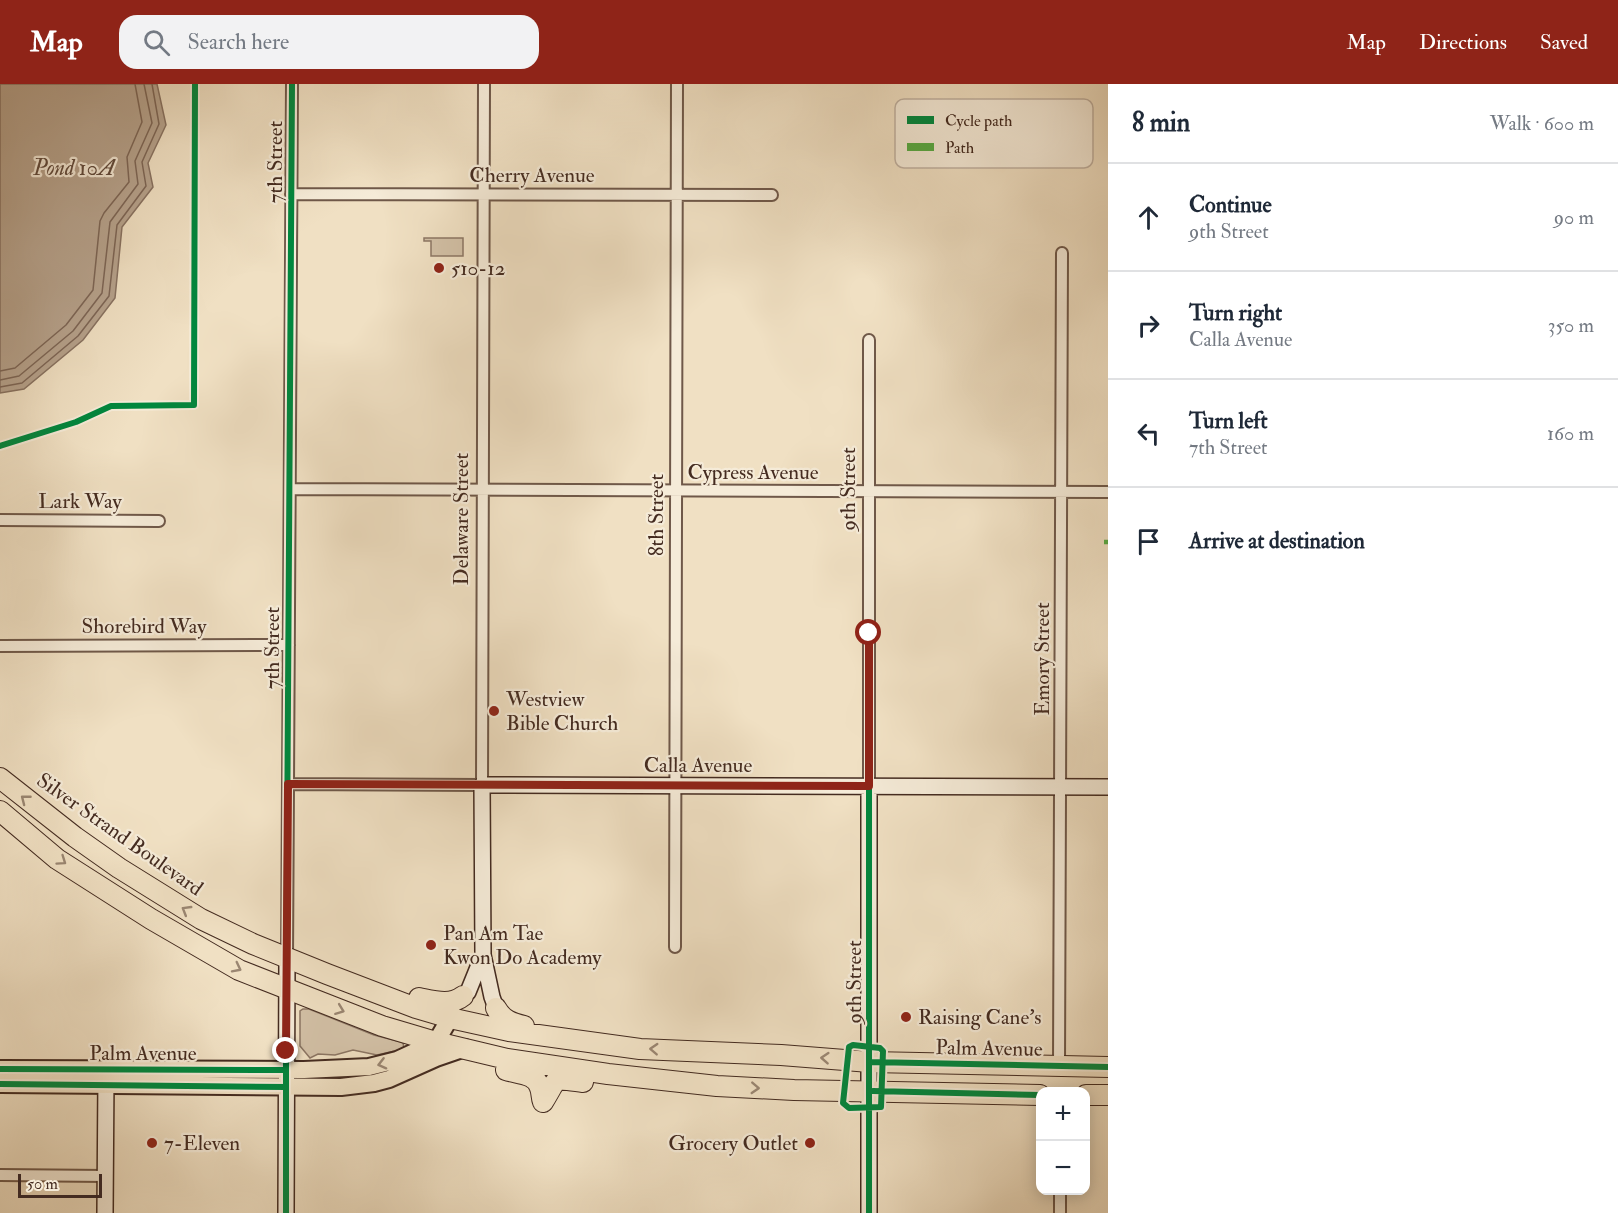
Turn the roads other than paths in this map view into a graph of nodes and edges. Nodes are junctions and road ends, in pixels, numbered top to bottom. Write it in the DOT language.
graph roads {
  1 [pos="292,84"];
  2 [pos="484,84"];
  3 [pos="676,84"];
  4 [pos="291,194"];
  5 [pos="484,195"];
  6 [pos="677,195"];
  7 [pos="772,195"];
  8 [pos="1062,253"];
  9 [pos="869,340"];
  10 [pos="290,489"];
  11 [pos="483,490"];
  12 [pos="676,491"];
  13 [pos="869,492"];
  14 [pos="1062,492"];
  15 [pos="1108,492"];
  16 [pos="0,520"];
  17 [pos="159,521"];
  18 [pos="289,645"];
  19 [pos="0,646"];
  20 [pos="0,778"];
  21 [pos="288,784"];
  22 [pos="482,785"];
  23 [pos="674,785"];
  24 [pos="869,786"];
  25 [pos="1061,787"];
  26 [pos="1108,787"];
  27 [pos="0,811"];
  28 [pos="675,947"];
  29 [pos="483,955"];
  30 [pos="287,958"];
  31 [pos="286,988"];
  32 [pos="387,996"];
  33 [pos="464,996"];
  34 [pos="496,1008"];
  35 [pos="450,1018"];
  36 [pos="557,1039"];
  37 [pos="436,1042"];
  38 [pos="474,1051"];
  39 [pos="870,1062"];
  40 [pos="1059,1066"];
  41 [pos="1108,1067"];
  42 [pos="0,1069"];
  43 [pos="106,1077"];
  44 [pos="286,1078"];
  45 [pos="0,1084"];
  46 [pos="717,1086"];
  47 [pos="870,1091"];
  48 [pos="1036,1095"];
  49 [pos="1090,1095"];
  50 [pos="1108,1095"];
  51 [pos="0,1175"];
  52 [pos="106,1176"];
  53 [pos="1060,1195"];
  54 [pos="105,1213"];
  55 [pos="286,1213"];
  56 [pos="869,1213"];
  57 [pos="1060,1213"];
  1 -- 4 [label="street, 7th Street"];
  2 -- 5 [label="street, Delaware Street"];
  3 -- 6 [label="street, 8th Street"];
  4 -- 5 [label="street, Cherry Avenue"];
  4 -- 10 [label="street, 7th Street"];
  5 -- 6 [label="street, Cherry Avenue"];
  5 -- 11 [label="street, Delaware Street"];
  6 -- 7 [label="street, Cherry Avenue"];
  6 -- 12 [label="street, 8th Street"];
  8 -- 14 [label="street, Emory Street"];
  9 -- 13 [label="street, 9th Street"];
  10 -- 11 [label="street, Cypress Avenue"];
  10 -- 18 [label="street, 7th Street"];
  11 -- 12 [label="street, Cypress Avenue"];
  11 -- 22 [label="street, Delaware Street"];
  12 -- 13 [label="street, Cypress Avenue"];
  12 -- 23 [label="street, 8th Street"];
  13 -- 14 [label="street, Cypress Avenue"];
  13 -- 24 [label="street, 9th Street"];
  14 -- 15 [label="street, Cypress Avenue"];
  14 -- 25 [label="street, Emory Street"];
  16 -- 17 [label="street, Lark Way"];
  18 -- 19 [label="street, Shorebird Way"];
  18 -- 21 [label="street, 7th Street"];
  30 -- 20 [label="highway, Silver Strand Boulevard, one-way"];
  21 -- 22 [label="street, Calla Avenue"];
  21 -- 30 [label="street, 7th Street"];
  22 -- 23 [label="street, Calla Avenue"];
  22 -- 29 [label="street, Delaware Street"];
  23 -- 24 [label="street, Calla Avenue"];
  23 -- 28 [label="street, 8th Street"];
  24 -- 25 [label="street, Calla Avenue"];
  24 -- 39 [label="street, 9th Street"];
  25 -- 26 [label="street, Calla Avenue"];
  25 -- 40 [label="street, Emory Street"];
  27 -- 31 [label="highway, one-way"];
  29 -- 33 [label="street, Delaware Street"];
  29 -- 34 [label="street, Delaware Street"];
  30 -- 31 [label="street, 7th Street"];
  30 -- 32 [label="highway, Silver Strand Boulevard"];
  31 -- 37 [label="highway, one-way"];
  31 -- 44 [label="street, 7th Street"];
  32 -- 33 [label="highway"];
  32 -- 35 [label="highway, Silver Strand Boulevard"];
  34 -- 36 [label="highway"];
  35 -- 36 [label="highway, Palm Avenue"];
  35 -- 37 [label="main road"];
  39 -- 36 [label="highway, Palm Avenue, one-way"];
  37 -- 38 [label="highway"];
  37 -- 44 [label="main road, Palm Avenue, one-way"];
  38 -- 44 [label="main road, Palm Avenue"];
  38 -- 46 [label="highway"];
  38 -- 46 [label="highway"];
  39 -- 40 [label="highway, Palm Avenue"];
  39 -- 47 [label="street, 9th Street"];
  40 -- 41 [label="highway, Palm Avenue"];
  42 -- 43 [label="main road, Palm Avenue"];
  43 -- 44 [label="main road, Palm Avenue"];
  43 -- 45 [label="main road, Palm Avenue"];
  43 -- 52 [label="street"];
  44 -- 55 [label="street, 7th Street"];
  46 -- 47 [label="highway, one-way"];
  47 -- 48 [label="highway"];
  47 -- 56 [label="street, 9th Street"];
  49 -- 50 [label="highway"];
  51 -- 52 [label="street"];
  52 -- 54 [label="street"];
  53 -- 57 [label="street"];
}
